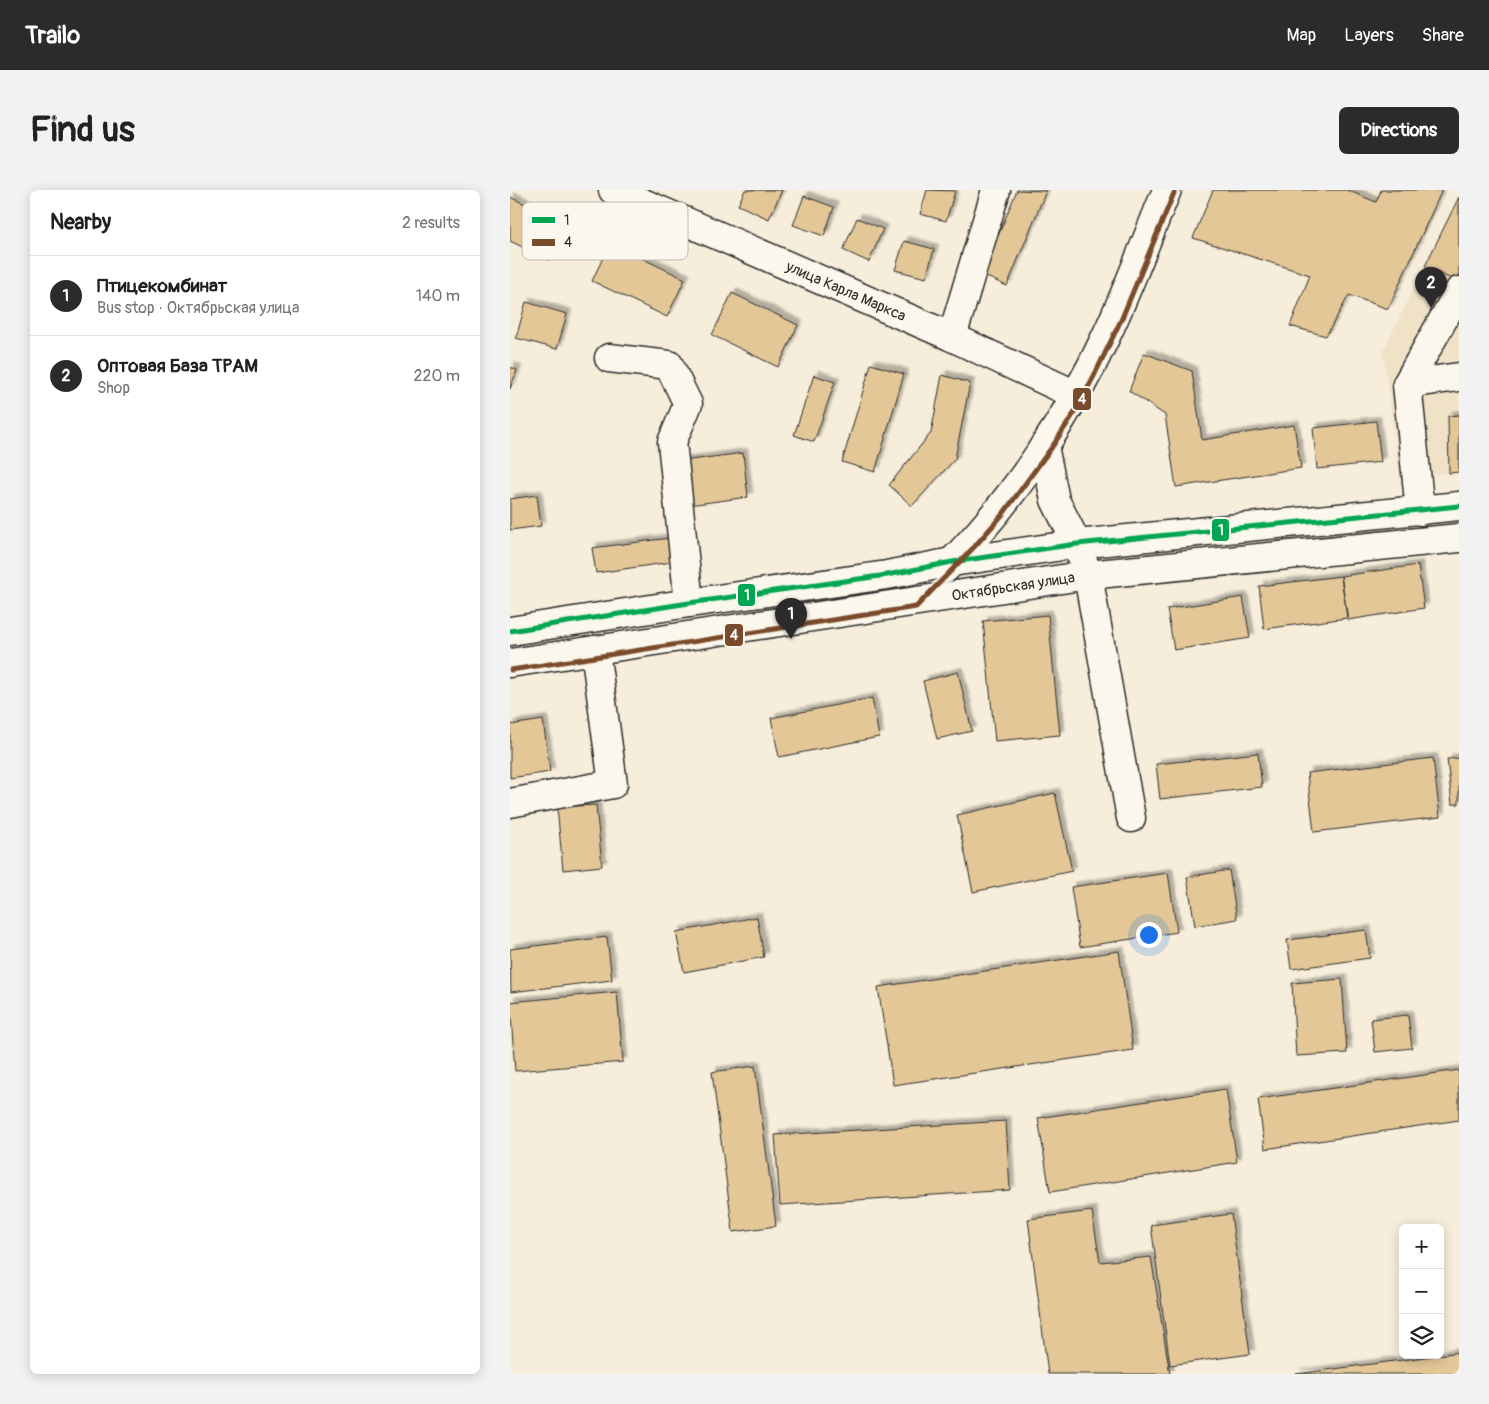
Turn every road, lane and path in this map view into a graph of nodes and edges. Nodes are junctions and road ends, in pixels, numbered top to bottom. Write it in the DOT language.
graph roads {
  1 [pos="613,190"];
  2 [pos="996,190"];
  3 [pos="1167,190"];
  4 [pos="641,202"];
  5 [pos="688,223"];
  6 [pos="1459,291"];
  7 [pos="952,337"];
  8 [pos="609,358"];
  9 [pos="1459,377"];
  10 [pos="1407,384"];
  11 [pos="1076,395"];
  12 [pos="1044,446"];
  13 [pos="1459,506"];
  14 [pos="1420,511"];
  15 [pos="1459,538"];
  16 [pos="1077,544"];
  17 [pos="952,562"];
  18 [pos="1088,576"];
  19 [pos="912,601"];
  20 [pos="689,603"];
  21 [pos="510,631"];
  22 [pos="595,650"];
  23 [pos="510,663"];
  24 [pos="510,803"];
  25 [pos="1131,818"];
  1 -- 4 [label="main road, улица Карла Маркса"];
  2 -- 7 [label="main road"];
  3 -- 11 [label="main road"];
  5 -- 7 [label="main road, улица Карла Маркса"];
  6 -- 10 [label="main road"];
  7 -- 11 [label="main road, улица Карла Маркса"];
  8 -- 20 [label="main road"];
  9 -- 10 [label="main road"];
  10 -- 14 [label="main road"];
  11 -- 12 [label="main road"];
  12 -- 16 [label="main road"];
  12 -- 17 [label="main road"];
  13 -- 14 [label="main road"];
  14 -- 16 [label="main road"];
  15 -- 18 [label="main road, Октябрьская улица"];
  16 -- 17 [label="main road"];
  16 -- 18 [label="main road"];
  17 -- 19 [label="main road"];
  17 -- 20 [label="main road"];
  18 -- 19 [label="main road, Октябрьская улица"];
  18 -- 25 [label="main road"];
  19 -- 22 [label="main road, Октябрьская улица"];
  20 -- 21 [label="main road"];
  22 -- 23 [label="main road, Октябрьская улица"];
  22 -- 24 [label="main road"];
}
